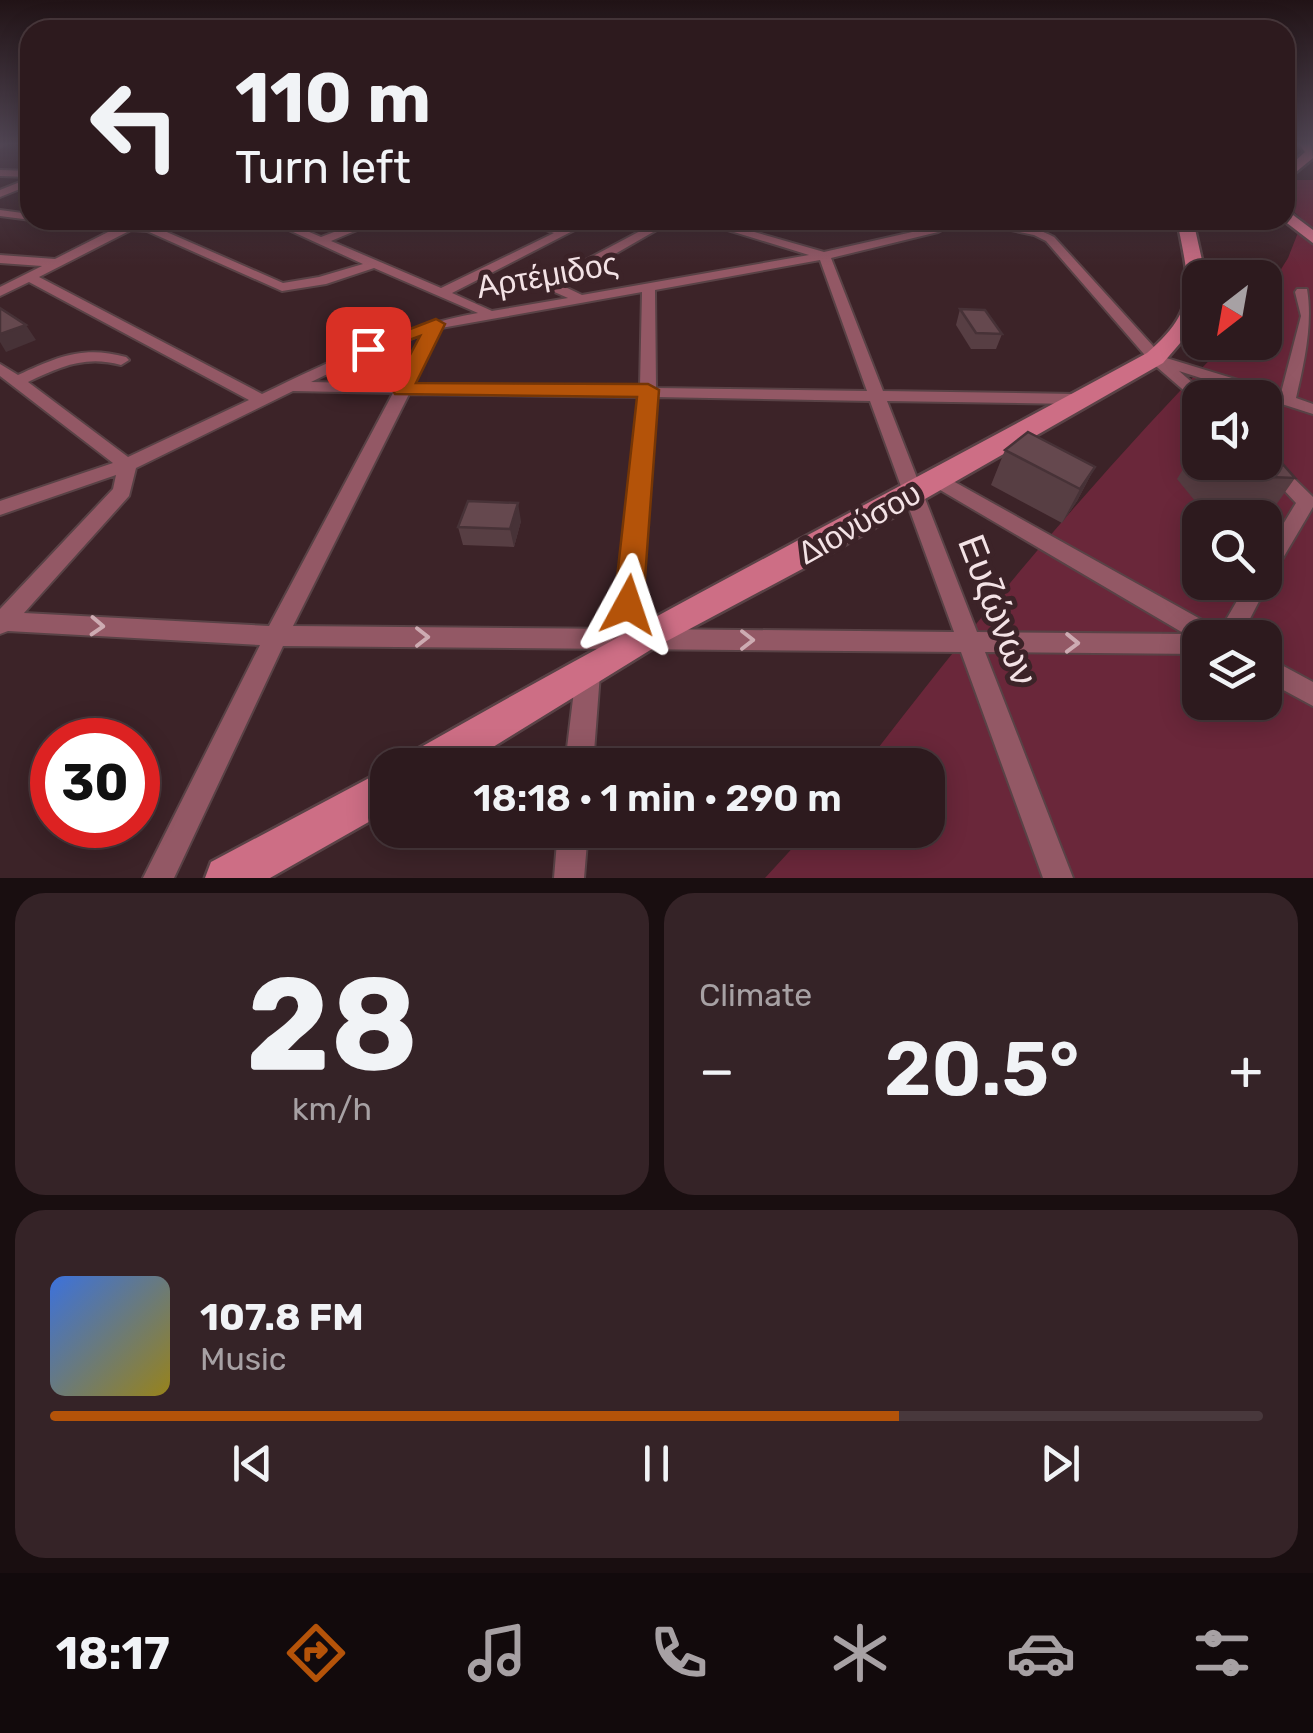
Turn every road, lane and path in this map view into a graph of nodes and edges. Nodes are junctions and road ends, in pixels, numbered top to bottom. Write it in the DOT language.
graph roads {
  1 [pos="120,230"];
  2 [pos="155,230"];
  3 [pos="300,230"];
  4 [pos="350,230"];
  5 [pos="557,230"];
  6 [pos="568,230"];
  7 [pos="650,230"];
  8 [pos="734,230"];
  9 [pos="934,230"];
  10 [pos="1026,230"];
  11 [pos="1186,230"];
  12 [pos="564,232"];
  13 [pos="323,240"];
  14 [pos="824,256"];
  15 [pos="0,258"];
  16 [pos="55,263"];
  17 [pos="378,263"];
  18 [pos="29,277"];
  19 [pos="648,284"];
  20 [pos="0,292"];
  21 [pos="443,292"];
  22 [pos="1302,292"];
  23 [pos="577,297"];
  24 [pos="486,312"];
  25 [pos="1310,316"];
  26 [pos="436,324"];
  27 [pos="1155,358"];
  28 [pos="121,360"];
  29 [pos="0,369"];
  30 [pos="1182,381"];
  31 [pos="18,382"];
  32 [pos="290,387"];
  33 [pos="402,389"];
  34 [pos="648,390"];
  35 [pos="877,395"];
  36 [pos="262,400"];
  37 [pos="1075,400"];
  38 [pos="1287,401"];
  39 [pos="1313,409"];
  40 [pos="127,465"];
  41 [pos="1282,476"];
  42 [pos="925,486"];
  43 [pos="1310,503"];
  44 [pos="0,508"];
  45 [pos="1282,547"];
  46 [pos="1,622"];
  47 [pos="1182,622"];
  48 [pos="276,636"];
  49 [pos="640,639"];
  50 [pos="970,642"];
  51 [pos="1182,644"];
  52 [pos="588,674"];
  53 [pos="1282,678"];
  54 [pos="1313,695"];
  55 [pos="458,748"];
  56 [pos="581,748"];
  57 [pos="370,798"];
  58 [pos="571,848"];
  59 [pos="158,878"];
  60 [pos="227,878"];
  61 [pos="568,878"];
  62 [pos="1058,878"];
  1 -- 16 [label="street"];
  2 -- 17 [label="street"];
  3 -- 13 [label="street"];
  4 -- 13 [label="street"];
  5 -- 12 [label="street"];
  6 -- 12 [label="street"];
  7 -- 23 [label="street"];
  8 -- 14 [label="street"];
  9 -- 14 [label="street, Αρτέμιδος"];
  10 -- 27 [label="street"];
  11 -- 27 [label="main road, Διονύσου"];
  12 -- 21 [label="street"];
  13 -- 17 [label="street"];
  14 -- 19 [label="street, Αρτέμιδος"];
  14 -- 35 [label="street, Ευζώνων"];
  15 -- 16 [label="street"];
  16 -- 18 [label="street"];
  17 -- 21 [label="street"];
  18 -- 20 [label="street"];
  18 -- 36 [label="street"];
  19 -- 23 [label="street, Αρτέμιδος"];
  19 -- 34 [label="street"];
  21 -- 24 [label="street"];
  22 -- 25 [label="street"];
  23 -- 24 [label="street, Αρτέμιδος"];
  24 -- 26 [label="street, Αρτέμιδος"];
  25 -- 38 [label="street"];
  26 -- 32 [label="street, Αρτέμιδος"];
  26 -- 33 [label="street"];
  27 -- 30 [label="street"];
  27 -- 37 [label="main road, Διονύσου"];
  27 -- 38 [label="street"];
  28 -- 31 [label="street"];
  29 -- 31 [label="street"];
  31 -- 40 [label="street"];
  32 -- 33 [label="street"];
  32 -- 36 [label="street, Αρτέμιδος"];
  33 -- 34 [label="street"];
  33 -- 48 [label="street"];
  34 -- 35 [label="street"];
  34 -- 49 [label="street"];
  35 -- 37 [label="street"];
  35 -- 42 [label="street, Ευζώνων"];
  36 -- 40 [label="street, Αρτέμιδος"];
  37 -- 42 [label="main road, Διονύσου"];
  38 -- 39 [label="street"];
  40 -- 44 [label="street, Αρτέμιδος"];
  40 -- 46 [label="street"];
  41 -- 43 [label="street"];
  42 -- 47 [label="street"];
  42 -- 49 [label="main road, Διονύσου"];
  42 -- 50 [label="street, Ευζώνων"];
  43 -- 45 [label="street"];
  46 -- 48 [label="street, one-way"];
  48 -- 49 [label="street, one-way"];
  48 -- 59 [label="street"];
  49 -- 50 [label="street, one-way"];
  49 -- 52 [label="main road, Διονύσου"];
  50 -- 51 [label="street, one-way"];
  50 -- 62 [label="street, Ευζώνων"];
  52 -- 55 [label="main road, Διονύσου"];
  52 -- 56 [label="street"];
  53 -- 54 [label="street"];
  57 -- 60 [label="main road"];
  58 -- 61 [label="street"];
}
